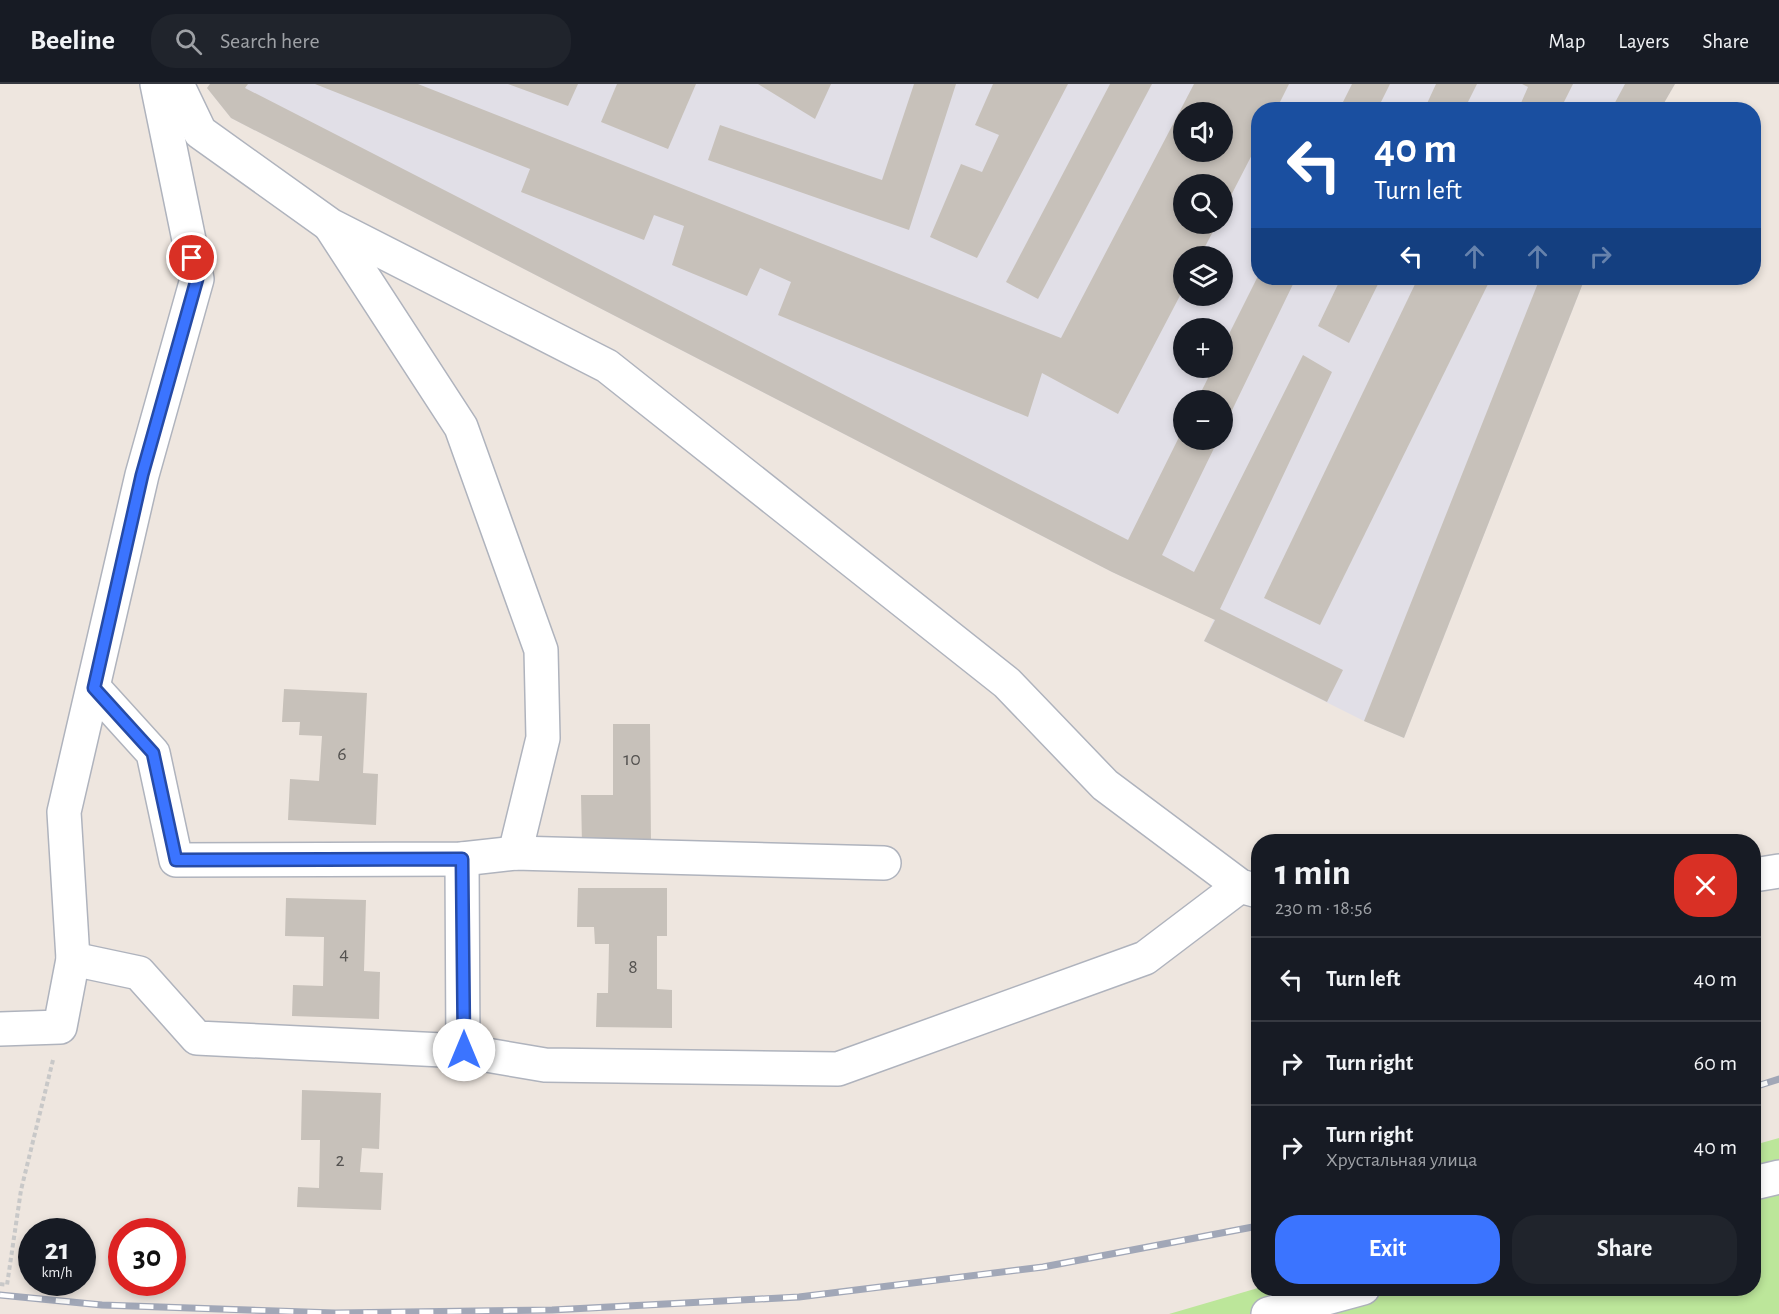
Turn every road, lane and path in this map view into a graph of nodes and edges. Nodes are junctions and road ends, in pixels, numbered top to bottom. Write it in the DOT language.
graph roads {
  1 [pos="157,84"];
  2 [pos="177,84"];
  3 [pos="330,225"];
  4 [pos="94,688"];
  5 [pos="514,853"];
  6 [pos="462,859"];
  7 [pos="884,863"];
  8 [pos="1779,871"];
  9 [pos="1761,874"];
  10 [pos="1249,889"];
  11 [pos="73,959"];
  12 [pos="60,1027"];
  13 [pos="0,1029"];
  14 [pos="464,1050"];
  15 [pos="1779,1177"];
  16 [pos="1761,1181"];
  17 [pos="0,1284"];
  18 [pos="1334,1296"];
  19 [pos="1268,1314"];
  1 -- 4 [label="street"];
  2 -- 3 [label="street"];
  3 -- 5 [label="street"];
  3 -- 10 [label="street"];
  4 -- 6 [label="street"];
  4 -- 11 [label="street"];
  5 -- 6 [label="street"];
  5 -- 7 [label="street"];
  6 -- 14 [label="street"];
  8 -- 9 [label="street"];
  10 -- 14 [label="street"];
  11 -- 12 [label="street"];
  11 -- 14 [label="street"];
  12 -- 13 [label="street"];
  12 -- 17 [label="path"];
  15 -- 16 [label="street"];
  18 -- 19 [label="street"];
}
